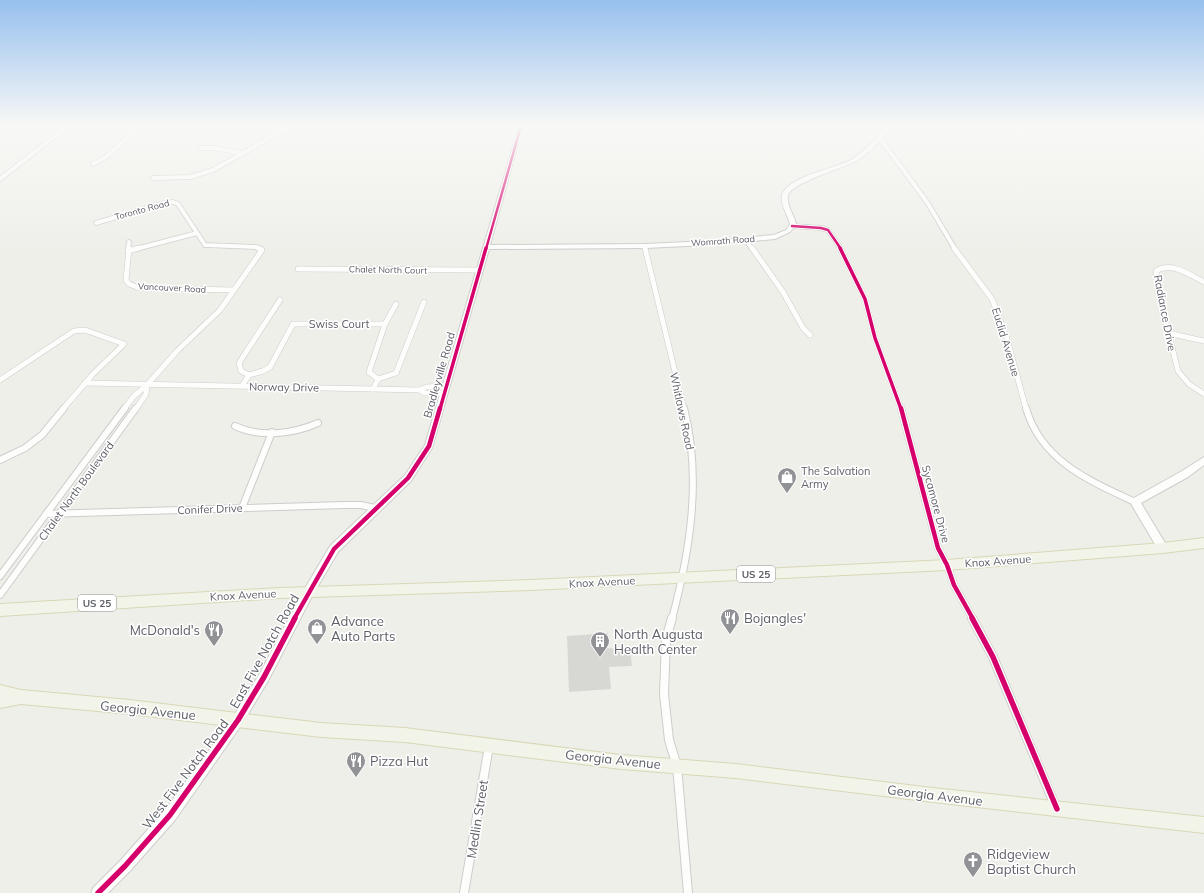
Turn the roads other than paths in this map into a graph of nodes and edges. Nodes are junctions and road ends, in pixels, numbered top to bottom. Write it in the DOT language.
graph roads {
  1 [pos="15,168"];
  2 [pos="220,168"];
  3 [pos="509,168"];
  4 [pos="837,168"];
  5 [pos="902,168"];
  6 [pos="153,178"];
  7 [pos="0,179"];
  8 [pos="96,223"];
  9 [pos="792,226"];
  10 [pos="197,233"];
  11 [pos="746,240"];
  12 [pos="129,242"];
  13 [pos="645,246"];
  14 [pos="487,247"];
  15 [pos="261,248"];
  16 [pos="128,251"];
  17 [pos="298,269"];
  18 [pos="478,270"];
  19 [pos="1204,282"];
  20 [pos="234,290"];
  21 [pos="280,300"];
  22 [pos="424,302"];
  23 [pos="396,304"];
  24 [pos="386,324"];
  25 [pos="1168,333"];
  26 [pos="810,335"];
  27 [pos="1204,341"];
  28 [pos="249,375"];
  29 [pos="0,380"];
  30 [pos="378,380"];
  31 [pos="85,383"];
  32 [pos="147,385"];
  33 [pos="242,386"];
  34 [pos="374,389"];
  35 [pos="446,390"];
  36 [pos="1204,394"];
  37 [pos="318,423"];
  38 [pos="235,426"];
  39 [pos="272,432"];
  40 [pos="0,460"];
  41 [pos="1204,460"];
  42 [pos="1135,502"];
  43 [pos="242,508"];
  44 [pos="375,508"];
  45 [pos="59,513"];
  46 [pos="46,514"];
  47 [pos="1204,543"];
  48 [pos="1163,548"];
  49 [pos="946,565"];
  50 [pos="0,576"];
  51 [pos="683,578"];
  52 [pos="308,593"];
  53 [pos="0,595"];
  54 [pos="0,610"];
  55 [pos="0,692"];
  56 [pos="21,698"];
  57 [pos="0,701"];
  58 [pos="238,720"];
  59 [pos="489,746"];
  60 [pos="677,766"];
  61 [pos="1057,809"];
  62 [pos="1204,825"];
  63 [pos="98,893"];
  64 [pos="464,893"];
  65 [pos="688,893"];
  1 -- 7 [label="street"];
  2 -- 6 [label="street"];
  3 -- 14 [label="street, Bradleyville Road"];
  4 -- 9 [label="street"];
  5 -- 42 [label="street, Euclid Avenue"];
  8 -- 10 [label="street, Toronto Road"];
  9 -- 11 [label="street, Womrath Road"];
  9 -- 49 [label="street, Sycamore Drive"];
  10 -- 15 [label="street, Toronto Road"];
  10 -- 16 [label="street"];
  11 -- 13 [label="street, Womrath Road"];
  11 -- 26 [label="street"];
  12 -- 16 [label="street, Vancouver Road"];
  13 -- 14 [label="street, Womrath Road"];
  13 -- 51 [label="street, Whitlaws Road"];
  14 -- 18 [label="street, Bradleyville Road"];
  15 -- 20 [label="street, Chalet North Boulevard"];
  16 -- 20 [label="street, Vancouver Road"];
  17 -- 18 [label="street, Chalet North Court"];
  18 -- 35 [label="street, Bradleyville Road"];
  19 -- 25 [label="street, Radiance Drive"];
  20 -- 32 [label="street, Chalet North Boulevard"];
  21 -- 28 [label="street"];
  22 -- 30 [label="street"];
  23 -- 24 [label="street"];
  24 -- 28 [label="street, Swiss Court"];
  24 -- 30 [label="street"];
  25 -- 27 [label="street"];
  25 -- 36 [label="street, Radiance Drive"];
  28 -- 33 [label="street"];
  29 -- 31 [label="street"];
  30 -- 34 [label="street"];
  31 -- 32 [label="street, Norway Drive"];
  31 -- 40 [label="street"];
  32 -- 33 [label="street, Norway Drive"];
  32 -- 45 [label="street, Chalet North Boulevard"];
  32 -- 46 [label="street, Chalet North Boulevard"];
  33 -- 34 [label="street, Norway Drive"];
  34 -- 35 [label="street, Norway Drive"];
  35 -- 44 [label="street, Bradleyville Road"];
  37 -- 39 [label="street"];
  38 -- 39 [label="street"];
  39 -- 43 [label="street"];
  41 -- 42 [label="street"];
  42 -- 48 [label="street"];
  43 -- 44 [label="street, Conifer Drive"];
  43 -- 45 [label="street, Conifer Drive"];
  44 -- 52 [label="street, Bradleyville Road"];
  45 -- 46 [label="street, Conifer Drive"];
  45 -- 53 [label="street, Chalet North Boulevard"];
  46 -- 50 [label="street, Chalet North Boulevard"];
  47 -- 48 [label="main road, Knox Avenue / US 25"];
  48 -- 49 [label="main road, Knox Avenue / US 25"];
  49 -- 51 [label="main road, Knox Avenue / US 25"];
  49 -- 61 [label="street, Sycamore Drive"];
  51 -- 52 [label="main road, Knox Avenue / US 25"];
  51 -- 60 [label="street, Whitlaws Road"];
  52 -- 54 [label="main road, Knox Avenue / US 25"];
  52 -- 58 [label="street, East Five Notch Road"];
  55 -- 56 [label="main road, Georgia Avenue"];
  56 -- 57 [label="main road, Georgia Avenue"];
  56 -- 58 [label="main road, Georgia Avenue"];
  58 -- 59 [label="main road, Georgia Avenue"];
  58 -- 63 [label="street, West Five Notch Road"];
  59 -- 60 [label="main road, Georgia Avenue"];
  59 -- 64 [label="street, Medlin Street"];
  60 -- 61 [label="main road, Georgia Avenue"];
  60 -- 65 [label="street, Whitlaws Road"];
  61 -- 62 [label="main road, Georgia Avenue"];
}
